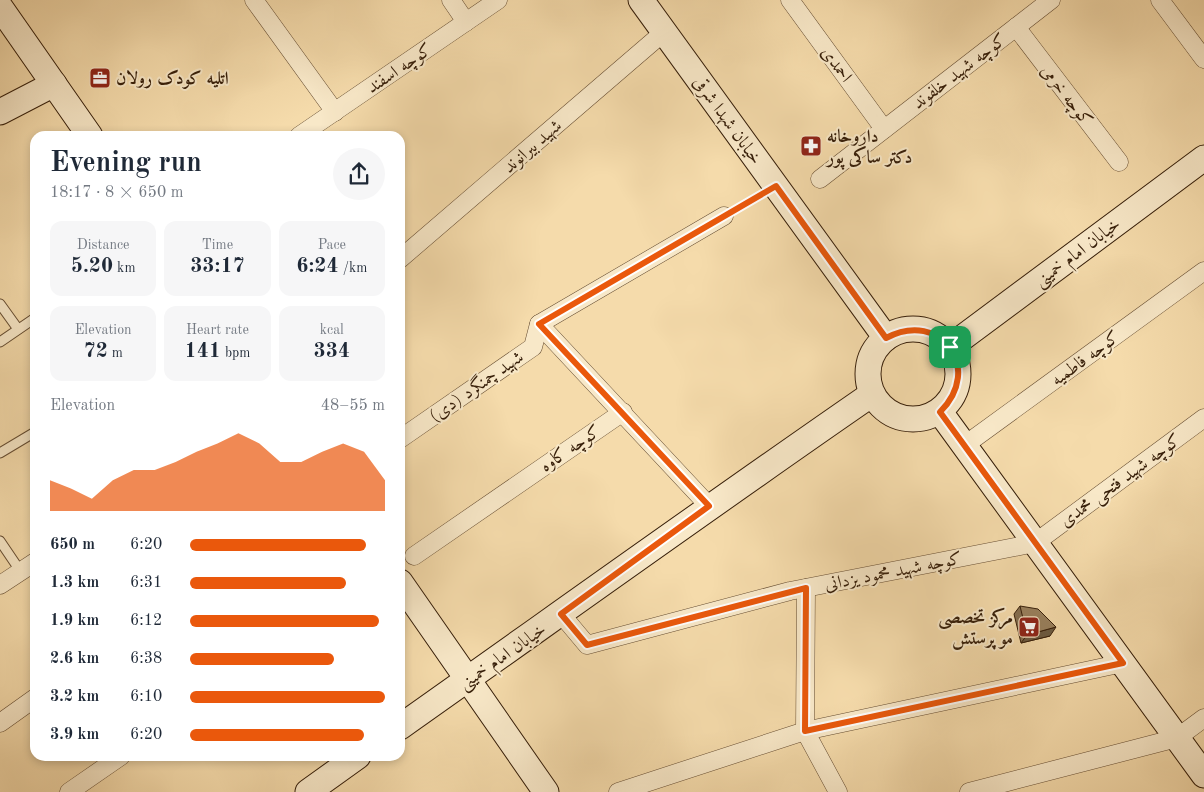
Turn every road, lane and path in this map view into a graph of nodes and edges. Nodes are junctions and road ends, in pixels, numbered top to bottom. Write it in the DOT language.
graph roads {
  1 [pos="254,0"];
  2 [pos="450,0"];
  3 [pos="498,0"];
  4 [pos="641,0"];
  5 [pos="790,0"];
  6 [pos="1051,0"];
  7 [pos="1160,0"];
  8 [pos="0,7"];
  9 [pos="466,22"];
  10 [pos="1016,27"];
  11 [pos="664,32"];
  12 [pos="1204,59"];
  13 [pos="54,84"];
  14 [pos="0,112"];
  15 [pos="335,112"];
  16 [pos="884,128"];
  17 [pos="87,131"];
  18 [pos="306,131"];
  19 [pos="1204,158"];
  20 [pos="1119,162"];
  21 [pos="820,179"];
  22 [pos="776,186"];
  23 [pos="724,216"];
  24 [pos="405,255"];
  25 [pos="1204,271"];
  26 [pos="0,304"];
  27 [pos="30,321"];
  28 [pos="539,324"];
  29 [pos="18,329"];
  30 [pos="886,338"];
  31 [pos="0,342"];
  32 [pos="950,347"];
  33 [pos="872,394"];
  34 [pos="623,412"];
  35 [pos="940,412"];
  36 [pos="1204,418"];
  37 [pos="30,435"];
  38 [pos="405,436"];
  39 [pos="965,444"];
  40 [pos="0,453"];
  41 [pos="709,506"];
  42 [pos="0,541"];
  43 [pos="1035,543"];
  44 [pos="414,556"];
  45 [pos="30,566"];
  46 [pos="21,572"];
  47 [pos="0,585"];
  48 [pos="806,588"];
  49 [pos="405,589"];
  50 [pos="561,614"];
  51 [pos="1123,663"];
  52 [pos="467,679"];
  53 [pos="30,702"];
  54 [pos="1204,718"];
  55 [pos="0,723"];
  56 [pos="405,723"];
  57 [pos="799,732"];
  58 [pos="1177,738"];
  59 [pos="114,761"];
  60 [pos="351,761"];
  61 [pos="1204,774"];
  62 [pos="69,792"];
  63 [pos="308,792"];
  64 [pos="546,792"];
  65 [pos="618,792"];
  66 [pos="838,792"];
  67 [pos="969,792"];
  1 -- 15 [label="street"];
  2 -- 9 [label="street"];
  3 -- 9 [label="street, کوچه اسفند"];
  4 -- 11 [label="main road, خیابان شهدا شرقی"];
  5 -- 16 [label="street, احمدی"];
  6 -- 10 [label="street, کوچه شهید خلفوند"];
  7 -- 12 [label="street"];
  8 -- 13 [label="main road"];
  9 -- 15 [label="street, کوچه اسفند"];
  10 -- 16 [label="street, کوچه شهید خلفوند"];
  10 -- 20 [label="street, کوچه خرمی"];
  11 -- 22 [label="main road, خیابان شهدا شرقی"];
  11 -- 24 [label="street, شهید بیرانوند"];
  13 -- 14 [label="main road"];
  13 -- 17 [label="main road"];
  15 -- 18 [label="street, کوچه اسفند"];
  16 -- 21 [label="street, کوچه شهید خلفوند"];
  19 -- 32 [label="main road, خیابان امام خمینی"];
  22 -- 23 [label="path"];
  22 -- 30 [label="main road, خیابان شهدا شرقی"];
  23 -- 28 [label="street"];
  25 -- 39 [label="street, کوچه فاطمیه"];
  26 -- 29 [label="lane"];
  27 -- 29 [label="lane"];
  28 -- 34 [label="street"];
  28 -- 38 [label="street, شهید چمنگرد (دی)"];
  29 -- 31 [label="lane"];
  30 -- 32 [label="main road"];
  30 -- 33 [label="main road"];
  32 -- 35 [label="main road"];
  33 -- 35 [label="main road"];
  33 -- 41 [label="main road, خیابان امام خمینی"];
  34 -- 41 [label="street"];
  34 -- 44 [label="street, کوچه کاوه"];
  35 -- 39 [label="main road"];
  36 -- 43 [label="street, کوچه شهید فتحی محمدی"];
  37 -- 40 [label="lane"];
  39 -- 43 [label="main road"];
  41 -- 50 [label="main road, خیابان امام خمینی"];
  42 -- 46 [label="lane"];
  43 -- 48 [label="street, کوچه شهید محمود یزدانی"];
  43 -- 51 [label="main road"];
  45 -- 46 [label="street"];
  46 -- 47 [label="street"];
  48 -- 50 [label="street, کوچه شهید محمود یزدانی"];
  48 -- 57 [label="street"];
  49 -- 52 [label="main road"];
  50 -- 52 [label="main road, خیابان امام خمینی"];
  51 -- 57 [label="street"];
  51 -- 58 [label="main road"];
  52 -- 56 [label="main road, خیابان امام خمینی"];
  52 -- 64 [label="main road"];
  53 -- 55 [label="street"];
  54 -- 58 [label="street"];
  57 -- 65 [label="street"];
  57 -- 66 [label="street"];
  58 -- 61 [label="main road"];
  58 -- 67 [label="street"];
  59 -- 62 [label="street"];
  60 -- 63 [label="main road"];
}
